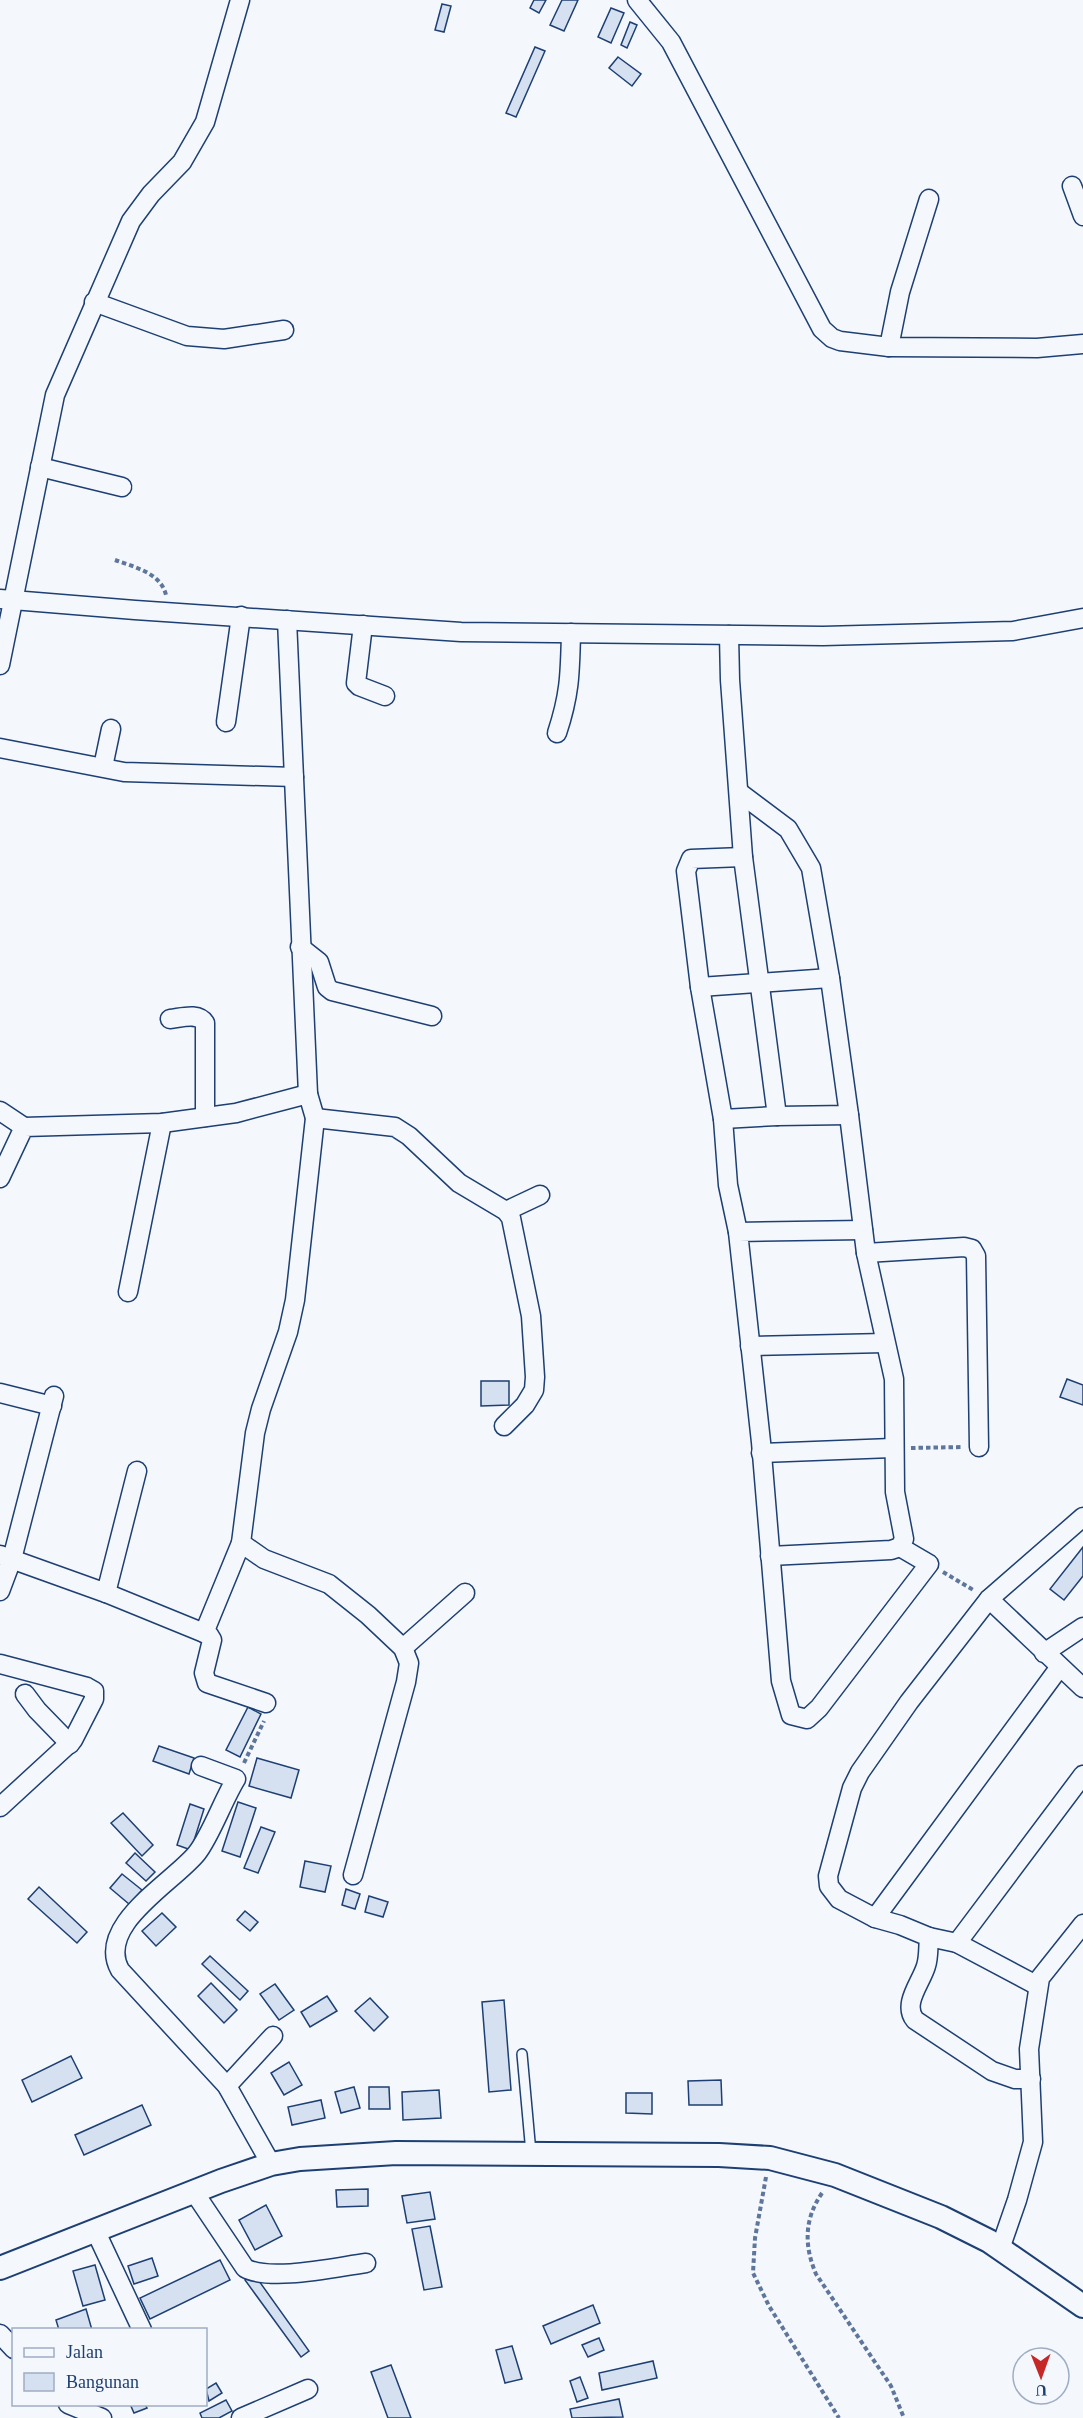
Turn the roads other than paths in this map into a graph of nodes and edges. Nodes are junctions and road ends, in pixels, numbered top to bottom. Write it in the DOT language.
graph roads {
  1 [pos="240,0"];
  2 [pos="637,0"];
  3 [pos="1072,186"];
  4 [pos="929,199"];
  5 [pos="1083,216"];
  6 [pos="94,302"];
  7 [pos="284,330"];
  8 [pos="1083,344"];
  9 [pos="889,347"];
  10 [pos="40,467"];
  11 [pos="122,487"];
  12 [pos="7,599"];
  13 [pos="241,616"];
  14 [pos="1083,618"];
  15 [pos="287,620"];
  16 [pos="363,625"];
  17 [pos="571,633"];
  18 [pos="729,635"];
  19 [pos="0,665"];
  20 [pos="385,696"];
  21 [pos="226,722"];
  22 [pos="111,729"];
  23 [pos="557,733"];
  24 [pos="0,748"];
  25 [pos="102,767"];
  26 [pos="294,777"];
  27 [pos="740,793"];
  28 [pos="743,857"];
  29 [pos="300,947"];
  30 [pos="830,978"];
  31 [pos="760,983"];
  32 [pos="700,987"];
  33 [pos="432,1016"];
  34 [pos="170,1019"];
  35 [pos="309,1094"];
  36 [pos="0,1111"];
  37 [pos="849,1115"];
  38 [pos="777,1116"];
  39 [pos="205,1117"];
  40 [pos="315,1118"];
  41 [pos="723,1119"];
  42 [pos="162,1123"];
  43 [pos="24,1126"];
  44 [pos="0,1178"];
  45 [pos="540,1195"];
  46 [pos="506,1211"];
  47 [pos="863,1230"];
  48 [pos="738,1232"];
  49 [pos="866,1253"];
  50 [pos="128,1292"];
  51 [pos="885,1343"];
  52 [pos="750,1346"];
  53 [pos="0,1394"];
  54 [pos="504,1426"];
  55 [pos="979,1447"];
  56 [pos="892,1448"];
  57 [pos="761,1453"];
  58 [pos="137,1471"];
  59 [pos="1083,1517"];
  60 [pos="241,1543"];
  61 [pos="900,1547"];
  62 [pos="770,1556"];
  63 [pos="6,1557"];
  64 [pos="0,1591"];
  65 [pos="106,1593"];
  66 [pos="465,1593"];
  67 [pos="989,1599"];
  68 [pos="1083,1627"];
  69 [pos="204,1633"];
  70 [pos="403,1648"];
  71 [pos="1044,1653"];
  72 [pos="0,1664"];
  73 [pos="1059,1668"];
  74 [pos="1083,1688"];
  75 [pos="25,1694"];
  76 [pos="266,1703"];
  77 [pos="70,1744"];
  78 [pos="201,1766"];
  79 [pos="1083,1775"];
  80 [pos="0,1808"];
  81 [pos="353,1875"];
  82 [pos="875,1918"];
  83 [pos="1083,1924"];
  84 [pos="929,1937"];
  85 [pos="957,1943"];
  86 [pos="1038,1986"];
  87 [pos="273,2036"];
  88 [pos="522,2054"];
  89 [pos="1031,2079"];
  90 [pos="227,2086"];
  91 [pos="531,2153"];
  92 [pos="271,2164"];
  93 [pos="194,2192"];
  94 [pos="96,2232"];
  95 [pos="1000,2248"];
  96 [pos="366,2263"];
  97 [pos="0,2268"];
  98 [pos="1083,2306"];
  99 [pos="141,2328"];
  100 [pos="0,2334"];
  101 [pos="12,2347"];
  102 [pos="308,2389"];
  103 [pos="73,2406"];
  104 [pos="102,2418"];
  105 [pos="241,2418"];
  1 -- 6 [label="street"];
  2 -- 9 [label="street"];
  3 -- 5 [label="street"];
  4 -- 9 [label="street"];
  6 -- 7 [label="street"];
  6 -- 10 [label="street"];
  8 -- 9 [label="street"];
  10 -- 11 [label="street"];
  10 -- 12 [label="street"];
  12 -- 13 [label="street"];
  12 -- 19 [label="street"];
  13 -- 15 [label="street"];
  13 -- 21 [label="street"];
  14 -- 18 [label="street"];
  15 -- 16 [label="street"];
  15 -- 26 [label="street"];
  16 -- 17 [label="street"];
  16 -- 20 [label="street"];
  17 -- 18 [label="street"];
  17 -- 23 [label="street"];
  18 -- 27 [label="street"];
  22 -- 25 [label="street"];
  24 -- 25 [label="street"];
  25 -- 26 [label="street"];
  26 -- 29 [label="street"];
  27 -- 28 [label="street"];
  27 -- 30 [label="street"];
  28 -- 31 [label="street"];
  28 -- 32 [label="street"];
  29 -- 33 [label="street"];
  29 -- 35 [label="street"];
  30 -- 31 [label="street"];
  30 -- 37 [label="street"];
  31 -- 32 [label="street"];
  31 -- 38 [label="street"];
  32 -- 41 [label="street"];
  34 -- 39 [label="street"];
  35 -- 39 [label="street"];
  35 -- 40 [label="street"];
  36 -- 43 [label="street"];
  37 -- 38 [label="street"];
  37 -- 47 [label="street"];
  38 -- 41 [label="street"];
  39 -- 42 [label="street"];
  40 -- 46 [label="street"];
  40 -- 60 [label="street"];
  41 -- 48 [label="street"];
  42 -- 43 [label="street"];
  42 -- 50 [label="street"];
  43 -- 44 [label="street"];
  45 -- 46 [label="street"];
  46 -- 54 [label="street"];
  47 -- 48 [label="street"];
  47 -- 49 [label="street"];
  48 -- 52 [label="street"];
  49 -- 51 [label="street"];
  49 -- 55 [label="street"];
  51 -- 52 [label="street"];
  51 -- 56 [label="street"];
  52 -- 57 [label="street"];
  53 -- 63 [label="street"];
  56 -- 57 [label="street"];
  56 -- 61 [label="street"];
  57 -- 62 [label="street"];
  58 -- 65 [label="street"];
  59 -- 67 [label="street"];
  60 -- 69 [label="street"];
  60 -- 70 [label="street"];
  61 -- 62 [label="street"];
  61 -- 62 [label="street"];
  63 -- 64 [label="street"];
  63 -- 65 [label="street"];
  65 -- 69 [label="street"];
  66 -- 70 [label="street"];
  67 -- 71 [label="street"];
  67 -- 82 [label="street"];
  68 -- 71 [label="street"];
  69 -- 76 [label="street"];
  70 -- 81 [label="street"];
  71 -- 73 [label="street"];
  72 -- 77 [label="street"];
  73 -- 74 [label="street"];
  73 -- 82 [label="street"];
  75 -- 77 [label="street"];
  77 -- 80 [label="street"];
  78 -- 90 [label="street"];
  79 -- 85 [label="street"];
  82 -- 84 [label="street"];
  83 -- 86 [label="street"];
  84 -- 85 [label="street"];
  84 -- 89 [label="street"];
  85 -- 86 [label="street"];
  86 -- 89 [label="street"];
  87 -- 90 [label="street"];
  88 -- 91 [label="lane"];
  89 -- 95 [label="street"];
  90 -- 92 [label="street"];
  91 -- 92 [label="street"];
  91 -- 95 [label="street"];
  92 -- 93 [label="street"];
  93 -- 94 [label="street"];
  93 -- 96 [label="street"];
  94 -- 97 [label="street"];
  94 -- 99 [label="street"];
  95 -- 98 [label="street"];
  100 -- 101 [label="street"];
  102 -- 105 [label="street"];
  103 -- 104 [label="street"];
}
